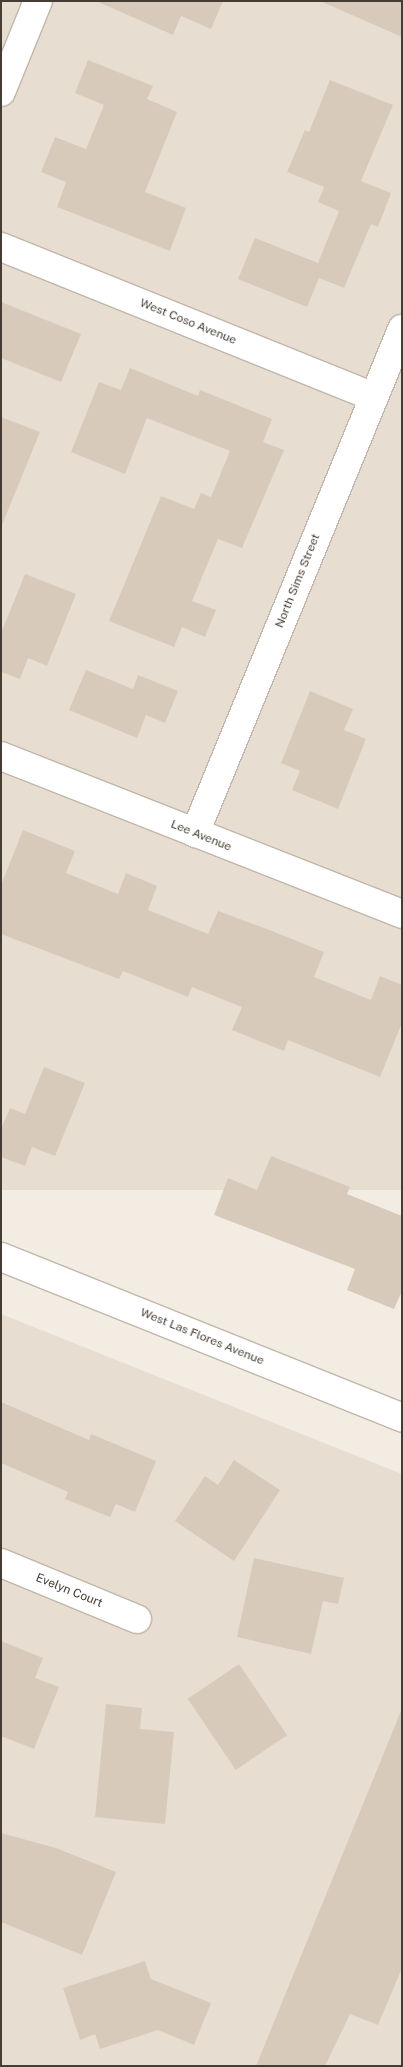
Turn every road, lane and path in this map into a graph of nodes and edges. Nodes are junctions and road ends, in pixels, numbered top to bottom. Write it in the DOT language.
graph roads {
  1 [pos="38,1"];
  2 [pos="1,92"];
  3 [pos="1,247"];
  4 [pos="402,328"];
  5 [pos="374,397"];
  6 [pos="1,756"];
  7 [pos="195,833"];
  8 [pos="402,914"];
  9 [pos="1,1257"];
  10 [pos="402,1417"];
  11 [pos="1,1563"];
  12 [pos="137,1619"];
  1 -- 2 [label="street"];
  3 -- 5 [label="street, West Coso Avenue"];
  4 -- 5 [label="street, North Sims Street"];
  5 -- 7 [label="street, North Sims Street"];
  6 -- 7 [label="street, Lee Avenue"];
  7 -- 8 [label="street, Lee Avenue"];
  9 -- 10 [label="street, West Las Flores Avenue"];
  11 -- 12 [label="street, Evelyn Court"];
}
